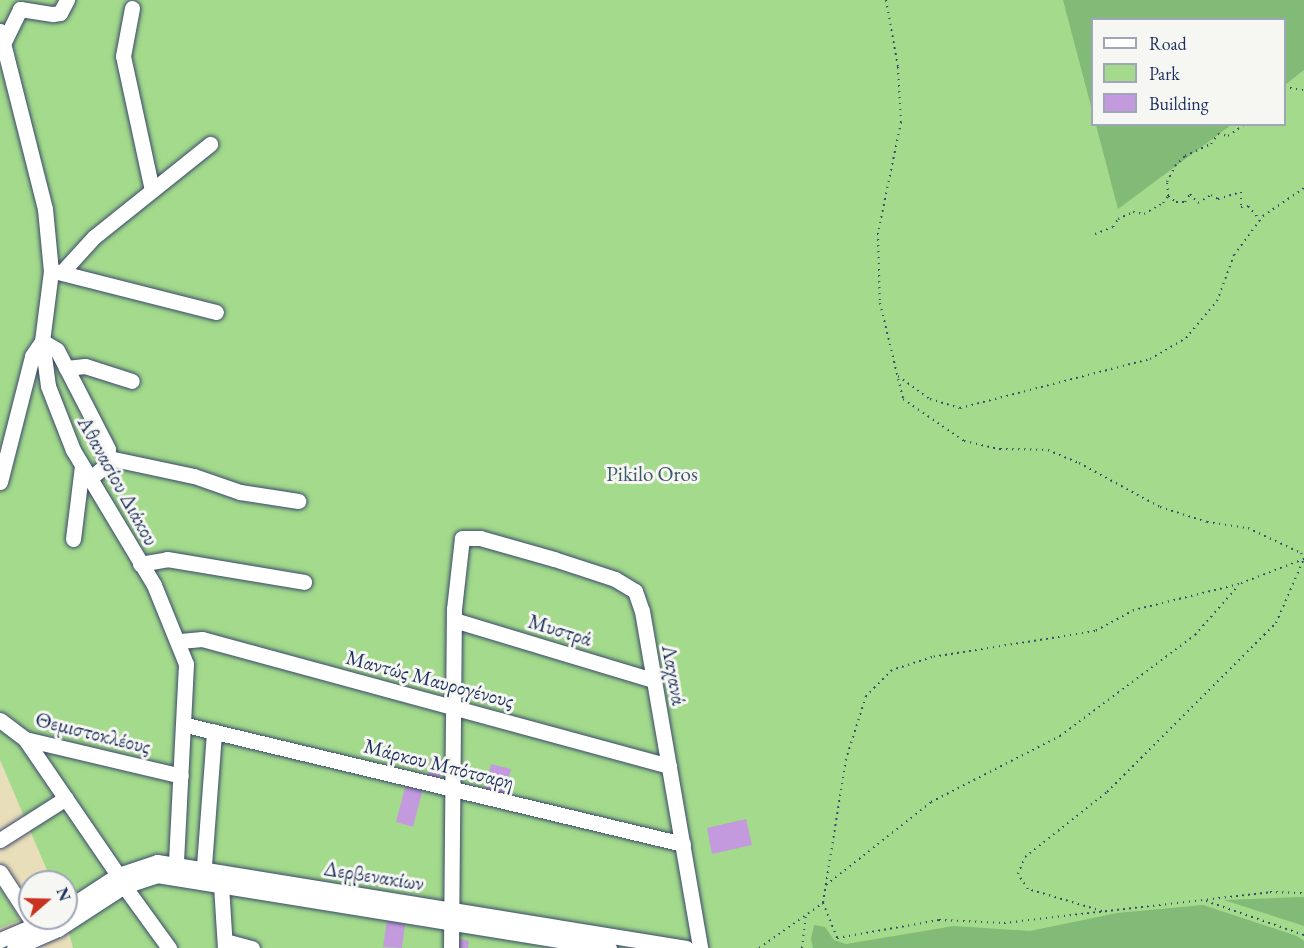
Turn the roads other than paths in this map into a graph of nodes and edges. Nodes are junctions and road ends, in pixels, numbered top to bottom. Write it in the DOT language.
graph roads {
  1 [pos="68,0"];
  2 [pos="132,8"];
  3 [pos="2,37"];
  4 [pos="210,144"];
  5 [pos="152,190"];
  6 [pos="56,271"];
  7 [pos="216,312"];
  8 [pos="42,341"];
  9 [pos="66,368"];
  10 [pos="132,381"];
  11 [pos="109,458"];
  12 [pos="86,472"];
  13 [pos="0,482"];
  14 [pos="298,501"];
  15 [pos="73,539"];
  16 [pos="140,564"];
  17 [pos="304,582"];
  18 [pos="454,620"];
  19 [pos="180,641"];
  20 [pos="653,680"];
  21 [pos="454,708"];
  22 [pos="0,720"];
  23 [pos="186,725"];
  24 [pos="214,731"];
  25 [pos="26,739"];
  26 [pos="669,766"];
  27 [pos="181,776"];
  28 [pos="454,789"];
  29 [pos="66,798"];
  30 [pos="0,840"];
  31 [pos="682,844"];
  32 [pos="0,872"];
  33 [pos="176,872"];
  34 [pos="204,876"];
  35 [pos="121,881"];
  36 [pos="221,885"];
  37 [pos="18,900"];
  38 [pos="78,903"];
  39 [pos="450,916"];
  40 [pos="18,929"];
  41 [pos="0,940"];
  42 [pos="225,944"];
  43 [pos="14,948"];
  44 [pos="169,948"];
  45 [pos="252,948"];
  46 [pos="451,948"];
  47 [pos="609,948"];
  48 [pos="686,948"];
  49 [pos="700,948"];
  1 -- 3 [label="street"];
  2 -- 5 [label="street"];
  3 -- 6 [label="street, Αθανασίου Διάκου"];
  4 -- 5 [label="street"];
  5 -- 6 [label="street"];
  6 -- 7 [label="street"];
  6 -- 8 [label="street, Αθανασίου Διάκου"];
  8 -- 9 [label="street"];
  8 -- 12 [label="street, Αθανασίου Διάκου"];
  8 -- 13 [label="street"];
  9 -- 10 [label="street"];
  9 -- 11 [label="street"];
  11 -- 12 [label="street"];
  11 -- 14 [label="street"];
  12 -- 15 [label="street"];
  12 -- 16 [label="street, Αθανασίου Διάκου"];
  16 -- 17 [label="street"];
  16 -- 19 [label="street, Αθανασίου Διάκου"];
  18 -- 20 [label="street, Μυστρά"];
  18 -- 20 [label="street, Λαχανά"];
  18 -- 21 [label="street"];
  19 -- 21 [label="street, Μαντώς Μαυρογένους"];
  19 -- 23 [label="street, Αθανασίου Διάκου"];
  20 -- 26 [label="street, Λαχανά"];
  21 -- 26 [label="street, Μαντώς Μαυρογένους"];
  21 -- 28 [label="street"];
  22 -- 25 [label="street, Θεμιστοκλέους"];
  23 -- 24 [label="street, Μάρκου Μπότσαρη"];
  23 -- 27 [label="street, Αθανασίου Διάκου"];
  24 -- 28 [label="street, Μάρκου Μπότσαρη"];
  24 -- 34 [label="street"];
  25 -- 27 [label="street, Θεμιστοκλέους"];
  25 -- 29 [label="street"];
  26 -- 31 [label="street, Λαχανά"];
  27 -- 33 [label="street, Αθανασίου Διάκου"];
  28 -- 31 [label="street, Μάρκου Μπότσαρη"];
  28 -- 39 [label="street"];
  29 -- 30 [label="street"];
  29 -- 35 [label="street"];
  31 -- 49 [label="street, Λαχανά"];
  32 -- 37 [label="street"];
  33 -- 34 [label="street, Δερβενακίων"];
  33 -- 35 [label="street, Δερβενακίων"];
  34 -- 36 [label="street, Δερβενακίων"];
  34 -- 39 [label="street, Δερβενακίων"];
  35 -- 38 [label="street, Δερβενακίων"];
  35 -- 43 [label="street, Δερβενακίων"];
  35 -- 44 [label="street"];
  36 -- 39 [label="street, Δερβενακίων"];
  36 -- 42 [label="street"];
  39 -- 46 [label="street"];
  39 -- 47 [label="street, Δερβενακίων"];
  39 -- 48 [label="street, Δερβενακίων"];
  40 -- 41 [label="street"];
  42 -- 45 [label="street"];
}
